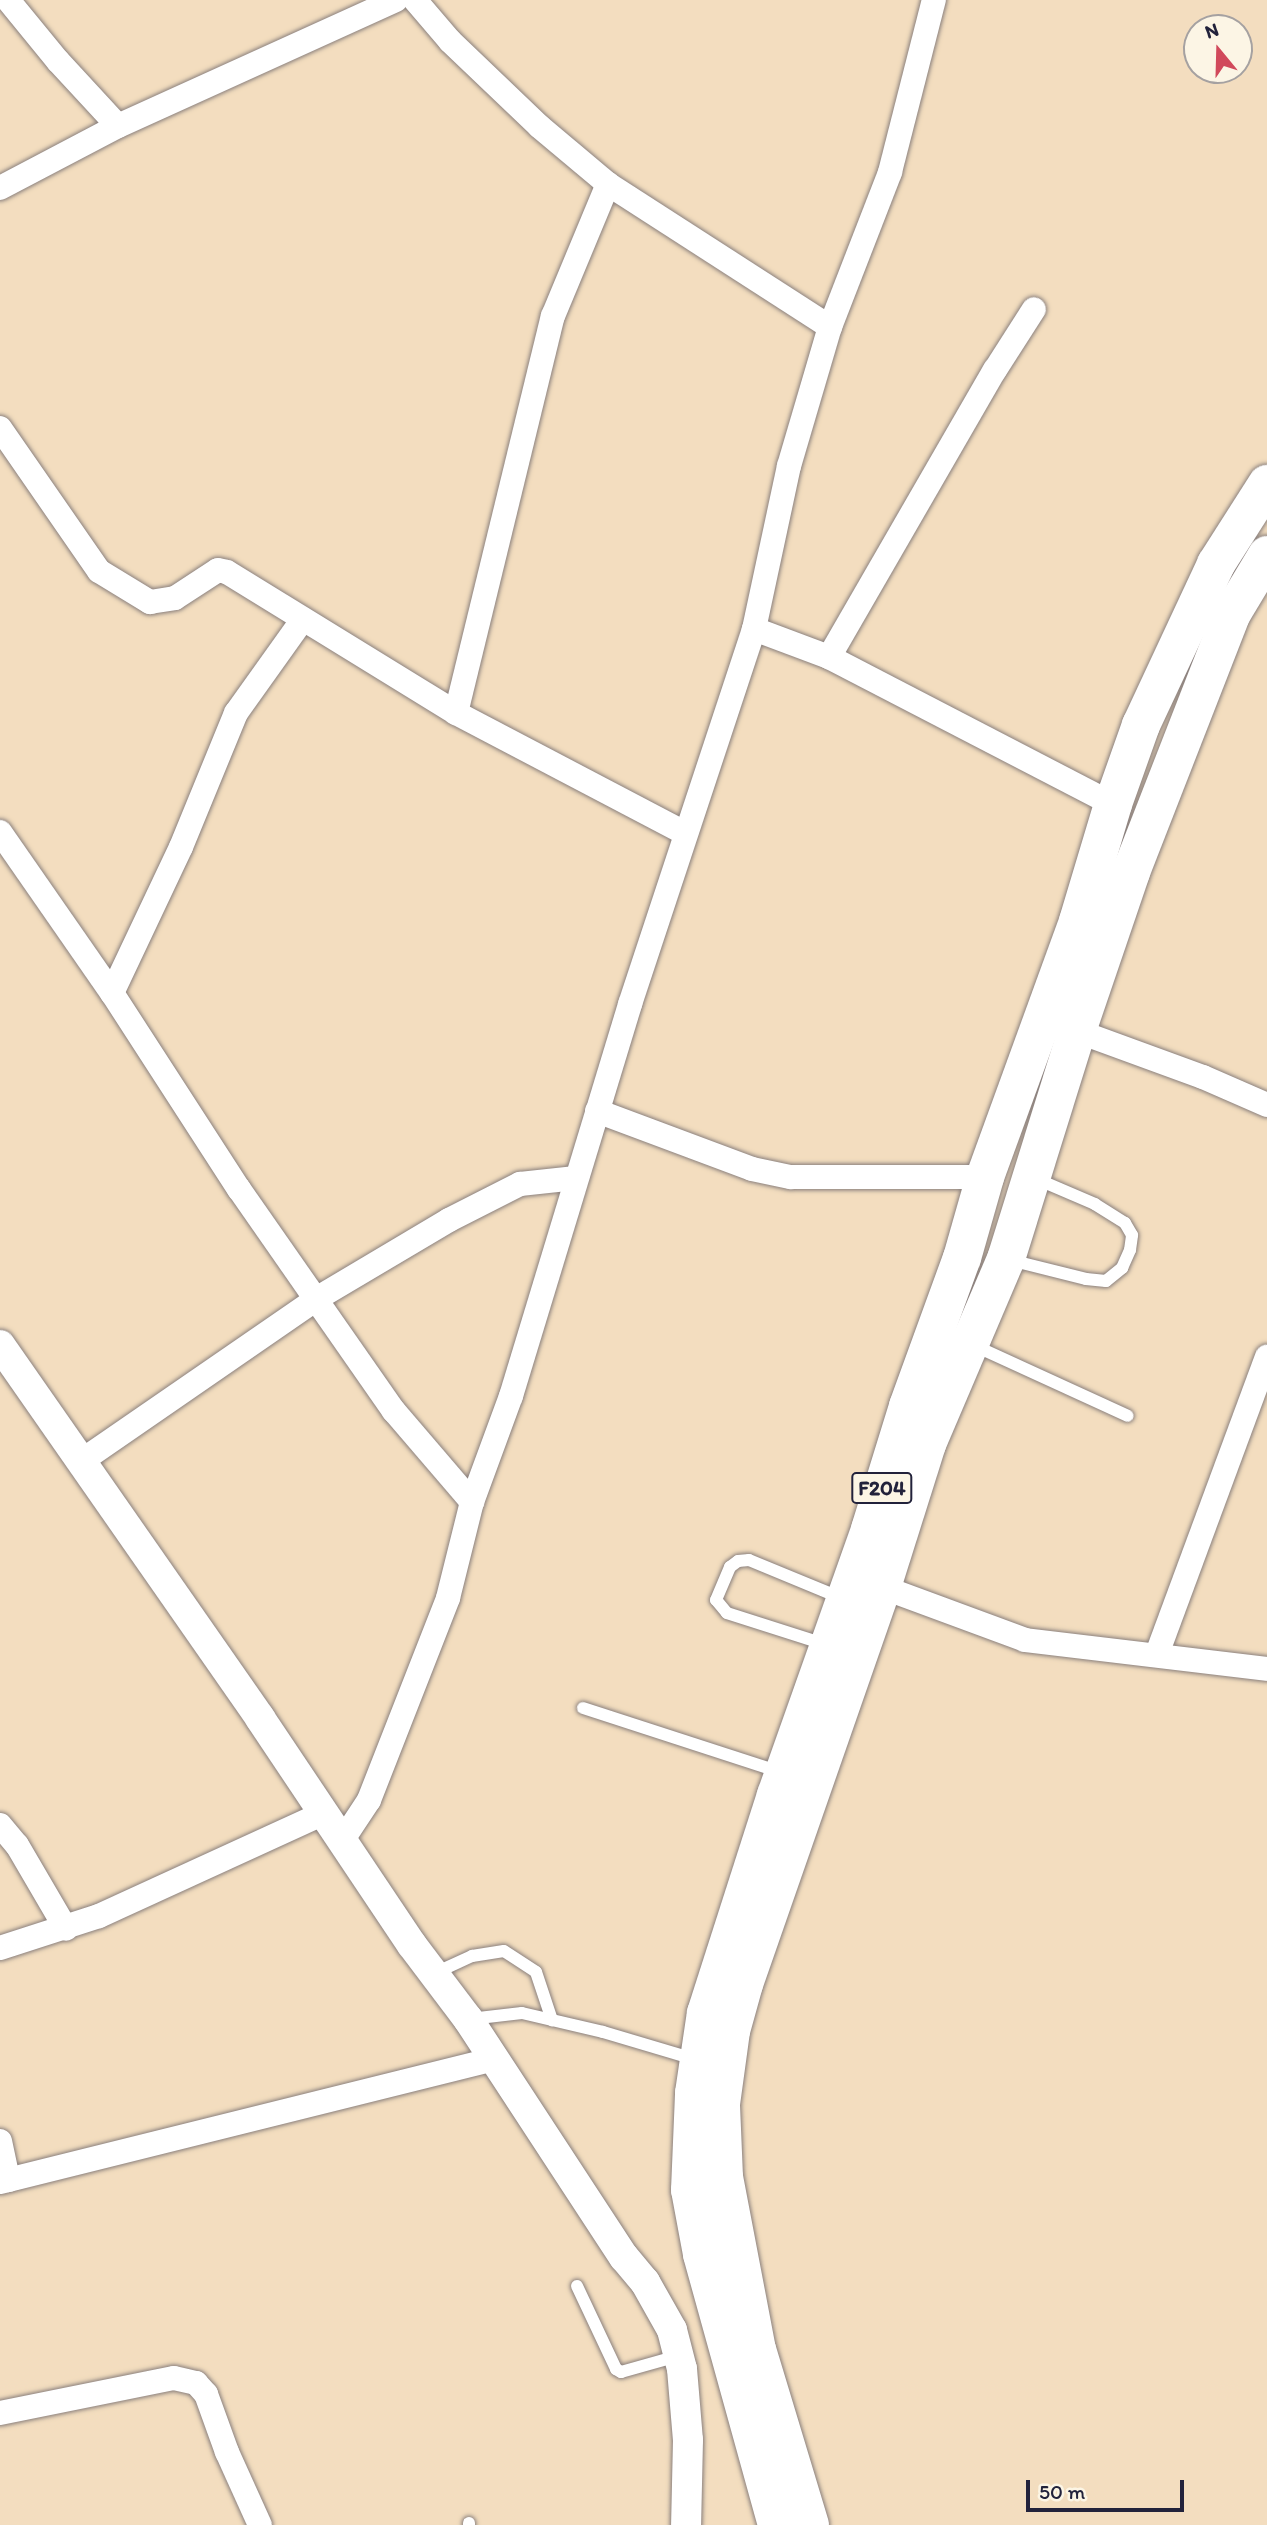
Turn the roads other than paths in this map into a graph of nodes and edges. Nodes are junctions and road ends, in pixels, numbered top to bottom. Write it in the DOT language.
graph roads {
  1 [pos="8,0"];
  2 [pos="396,0"];
  3 [pos="415,0"];
  4 [pos="934,0"];
  5 [pos="118,126"];
  6 [pos="608,184"];
  7 [pos="0,188"];
  8 [pos="1034,309"];
  9 [pos="830,327"];
  10 [pos="0,428"];
  11 [pos="1267,484"];
  12 [pos="1267,555"];
  13 [pos="303,619"];
  14 [pos="754,629"];
  15 [pos="829,657"];
  16 [pos="456,713"];
  17 [pos="1113,804"];
  18 [pos="0,832"];
  19 [pos="685,833"];
  20 [pos="112,993"];
  21 [pos="1077,1031"];
  22 [pos="1267,1105"];
  23 [pos="597,1111"];
  24 [pos="985,1177"];
  25 [pos="1031,1177"];
  26 [pos="576,1178"];
  27 [pos="1006,1259"];
  28 [pos="316,1299"];
  29 [pos="969,1343"];
  30 [pos="0,1345"];
  31 [pos="1267,1357"];
  32 [pos="1128,1416"];
  33 [pos="80,1462"];
  34 [pos="472,1502"];
  35 [pos="882,1587"];
  36 [pos="845,1600"];
  37 [pos="828,1645"];
  38 [pos="1157,1654"];
  39 [pos="1267,1669"];
  40 [pos="583,1708"];
  41 [pos="784,1773"];
  42 [pos="322,1814"];
  43 [pos="0,1825"];
  44 [pos="342,1841"];
  45 [pos="66,1929"];
  46 [pos="0,1948"];
  47 [pos="434,1974"];
  48 [pos="468,2019"];
  49 [pos="552,2020"];
  50 [pos="494,2059"];
  51 [pos="697,2060"];
  52 [pos="0,2141"];
  53 [pos="4,2181"];
  54 [pos="577,2286"];
  55 [pos="679,2356"];
  56 [pos="0,2413"];
  57 [pos="260,2525"];
  58 [pos="686,2525"];
  59 [pos="777,2525"];
  60 [pos="810,2525"];
  1 -- 5 [label="street"];
  2 -- 5 [label="street"];
  3 -- 6 [label="street"];
  4 -- 9 [label="street"];
  5 -- 7 [label="street"];
  6 -- 9 [label="street"];
  6 -- 16 [label="street"];
  8 -- 15 [label="street"];
  9 -- 14 [label="street"];
  10 -- 13 [label="street"];
  11 -- 17 [label="main road, F204"];
  12 -- 21 [label="main road, F204"];
  13 -- 16 [label="street"];
  13 -- 20 [label="street"];
  14 -- 15 [label="street"];
  14 -- 19 [label="street"];
  15 -- 17 [label="street"];
  16 -- 19 [label="street"];
  17 -- 24 [label="main road, F204"];
  18 -- 20 [label="street"];
  19 -- 23 [label="street"];
  20 -- 28 [label="street"];
  21 -- 22 [label="street"];
  21 -- 25 [label="main road, F204"];
  23 -- 24 [label="street"];
  23 -- 26 [label="street"];
  24 -- 36 [label="main road, F204"];
  25 -- 27 [label="main road, F204"];
  25 -- 27 [label="lane"];
  26 -- 28 [label="street"];
  26 -- 34 [label="street"];
  27 -- 29 [label="main road, F204"];
  28 -- 33 [label="street"];
  28 -- 34 [label="street"];
  29 -- 32 [label="lane"];
  29 -- 35 [label="main road, F204"];
  30 -- 33 [label="street"];
  31 -- 38 [label="street"];
  33 -- 42 [label="street"];
  34 -- 44 [label="street"];
  35 -- 38 [label="street"];
  35 -- 60 [label="main road, F204"];
  36 -- 37 [label="main road, F204"];
  36 -- 37 [label="lane"];
  37 -- 41 [label="main road, F204"];
  38 -- 39 [label="street"];
  40 -- 41 [label="lane"];
  41 -- 51 [label="main road, F204"];
  42 -- 44 [label="street"];
  42 -- 45 [label="street"];
  43 -- 45 [label="street"];
  44 -- 47 [label="street"];
  45 -- 46 [label="street"];
  47 -- 48 [label="street"];
  47 -- 49 [label="lane"];
  48 -- 49 [label="lane"];
  48 -- 50 [label="street"];
  49 -- 51 [label="lane"];
  50 -- 53 [label="street"];
  50 -- 55 [label="street"];
  51 -- 59 [label="main road, F204"];
  52 -- 53 [label="street"];
  54 -- 55 [label="lane"];
  55 -- 58 [label="street"];
  56 -- 57 [label="street"];
}
